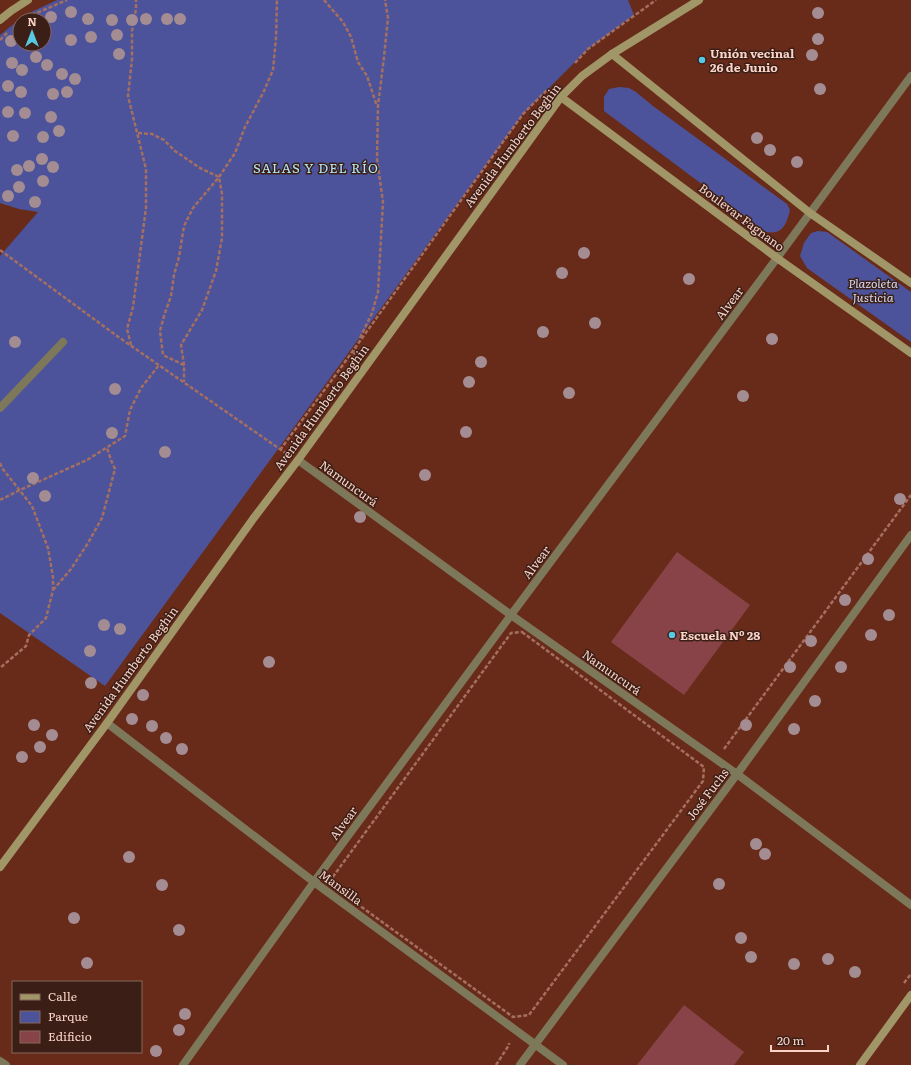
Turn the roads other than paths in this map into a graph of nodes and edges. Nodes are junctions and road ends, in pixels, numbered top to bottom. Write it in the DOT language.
graph roads {
  1 [pos="28,0"];
  2 [pos="699,0"];
  3 [pos="0,20"];
  4 [pos="612,54"];
  5 [pos="911,76"];
  6 [pos="560,97"];
  7 [pos="810,213"];
  8 [pos="777,258"];
  9 [pos="911,283"];
  10 [pos="63,342"];
  11 [pos="911,353"];
  12 [pos="0,408"];
  13 [pos="298,460"];
  14 [pos="911,535"];
  15 [pos="511,616"];
  16 [pos="107,723"];
  17 [pos="737,774"];
  18 [pos="0,867"];
  19 [pos="314,882"];
  20 [pos="911,905"];
  21 [pos="911,995"];
  22 [pos="535,1044"];
  23 [pos="0,1061"];
  24 [pos="6,1065"];
  25 [pos="183,1065"];
  26 [pos="520,1065"];
  27 [pos="564,1065"];
  28 [pos="860,1065"];
  1 -- 3 [label="street"];
  2 -- 4 [label="street, Avenida Humberto Beghin"];
  4 -- 6 [label="street, Avenida Humberto Beghin"];
  4 -- 7 [label="street"];
  5 -- 7 [label="street, Alvear"];
  6 -- 8 [label="street, Boulevar Fagnano"];
  6 -- 13 [label="street, Avenida Humberto Beghin"];
  7 -- 8 [label="street, Alvear"];
  7 -- 9 [label="street"];
  8 -- 11 [label="street, Boulevar Fagnano"];
  8 -- 15 [label="street, Alvear"];
  10 -- 12 [label="street"];
  13 -- 15 [label="street, Namuncurá"];
  13 -- 16 [label="street, Avenida Humberto Beghin"];
  14 -- 17 [label="street, José Fuchs"];
  15 -- 17 [label="street, Namuncurá"];
  15 -- 19 [label="street, Alvear"];
  16 -- 18 [label="street, Avenida Humberto Beghin"];
  16 -- 19 [label="street, Mansilla"];
  17 -- 20 [label="street, Namuncurá"];
  17 -- 22 [label="street, José Fuchs"];
  19 -- 22 [label="street, Mansilla"];
  19 -- 25 [label="street, Alvear"];
  21 -- 28 [label="street"];
  22 -- 26 [label="street, José Fuchs"];
  22 -- 27 [label="street, Mansilla"];
  23 -- 24 [label="street"];
}
